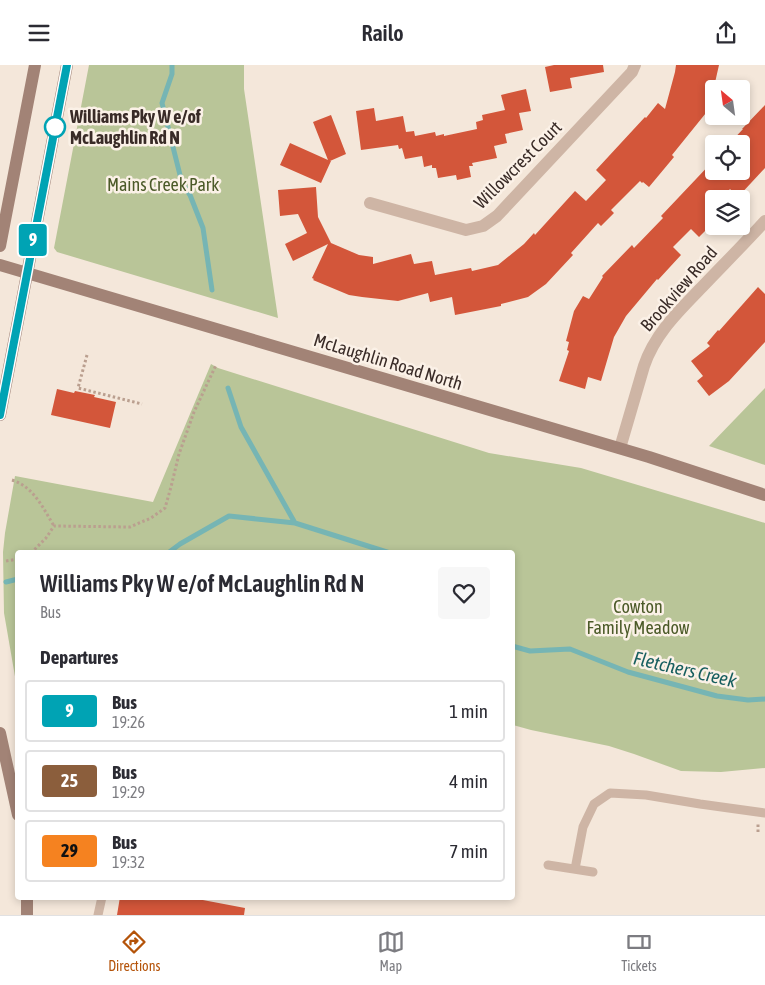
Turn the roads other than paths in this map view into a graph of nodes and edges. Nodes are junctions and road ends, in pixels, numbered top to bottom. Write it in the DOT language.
graph roads {
  1 [pos="34,65"];
  2 [pos="67,65"];
  3 [pos="635,65"];
  4 [pos="370,203"];
  5 [pos="765,221"];
  6 [pos="0,246"];
  7 [pos="0,265"];
  8 [pos="27,274"];
  9 [pos="0,415"];
  10 [pos="620,448"];
  11 [pos="765,495"];
  12 [pos="0,733"];
  13 [pos="15,801"];
  14 [pos="765,813"];
  15 [pos="548,865"];
  16 [pos="575,869"];
  17 [pos="593,872"];
  18 [pos="27,900"];
  19 [pos="101,900"];
  20 [pos="27,915"];
  21 [pos="98,915"];
  1 -- 6 [label="main road"];
  2 -- 8 [label="main road"];
  3 -- 4 [label="street, Willowcrest Court"];
  5 -- 10 [label="street, Brookview Road"];
  7 -- 8 [label="main road, McLaughlin Road North"];
  8 -- 9 [label="main road"];
  8 -- 10 [label="main road, McLaughlin Road North"];
  10 -- 11 [label="main road, McLaughlin Road North"];
  12 -- 13 [label="main road"];
  14 -- 16 [label="lane"];
  15 -- 16 [label="lane"];
  16 -- 17 [label="lane"];
  18 -- 20 [label="main road"];
  19 -- 21 [label="lane"];
}
